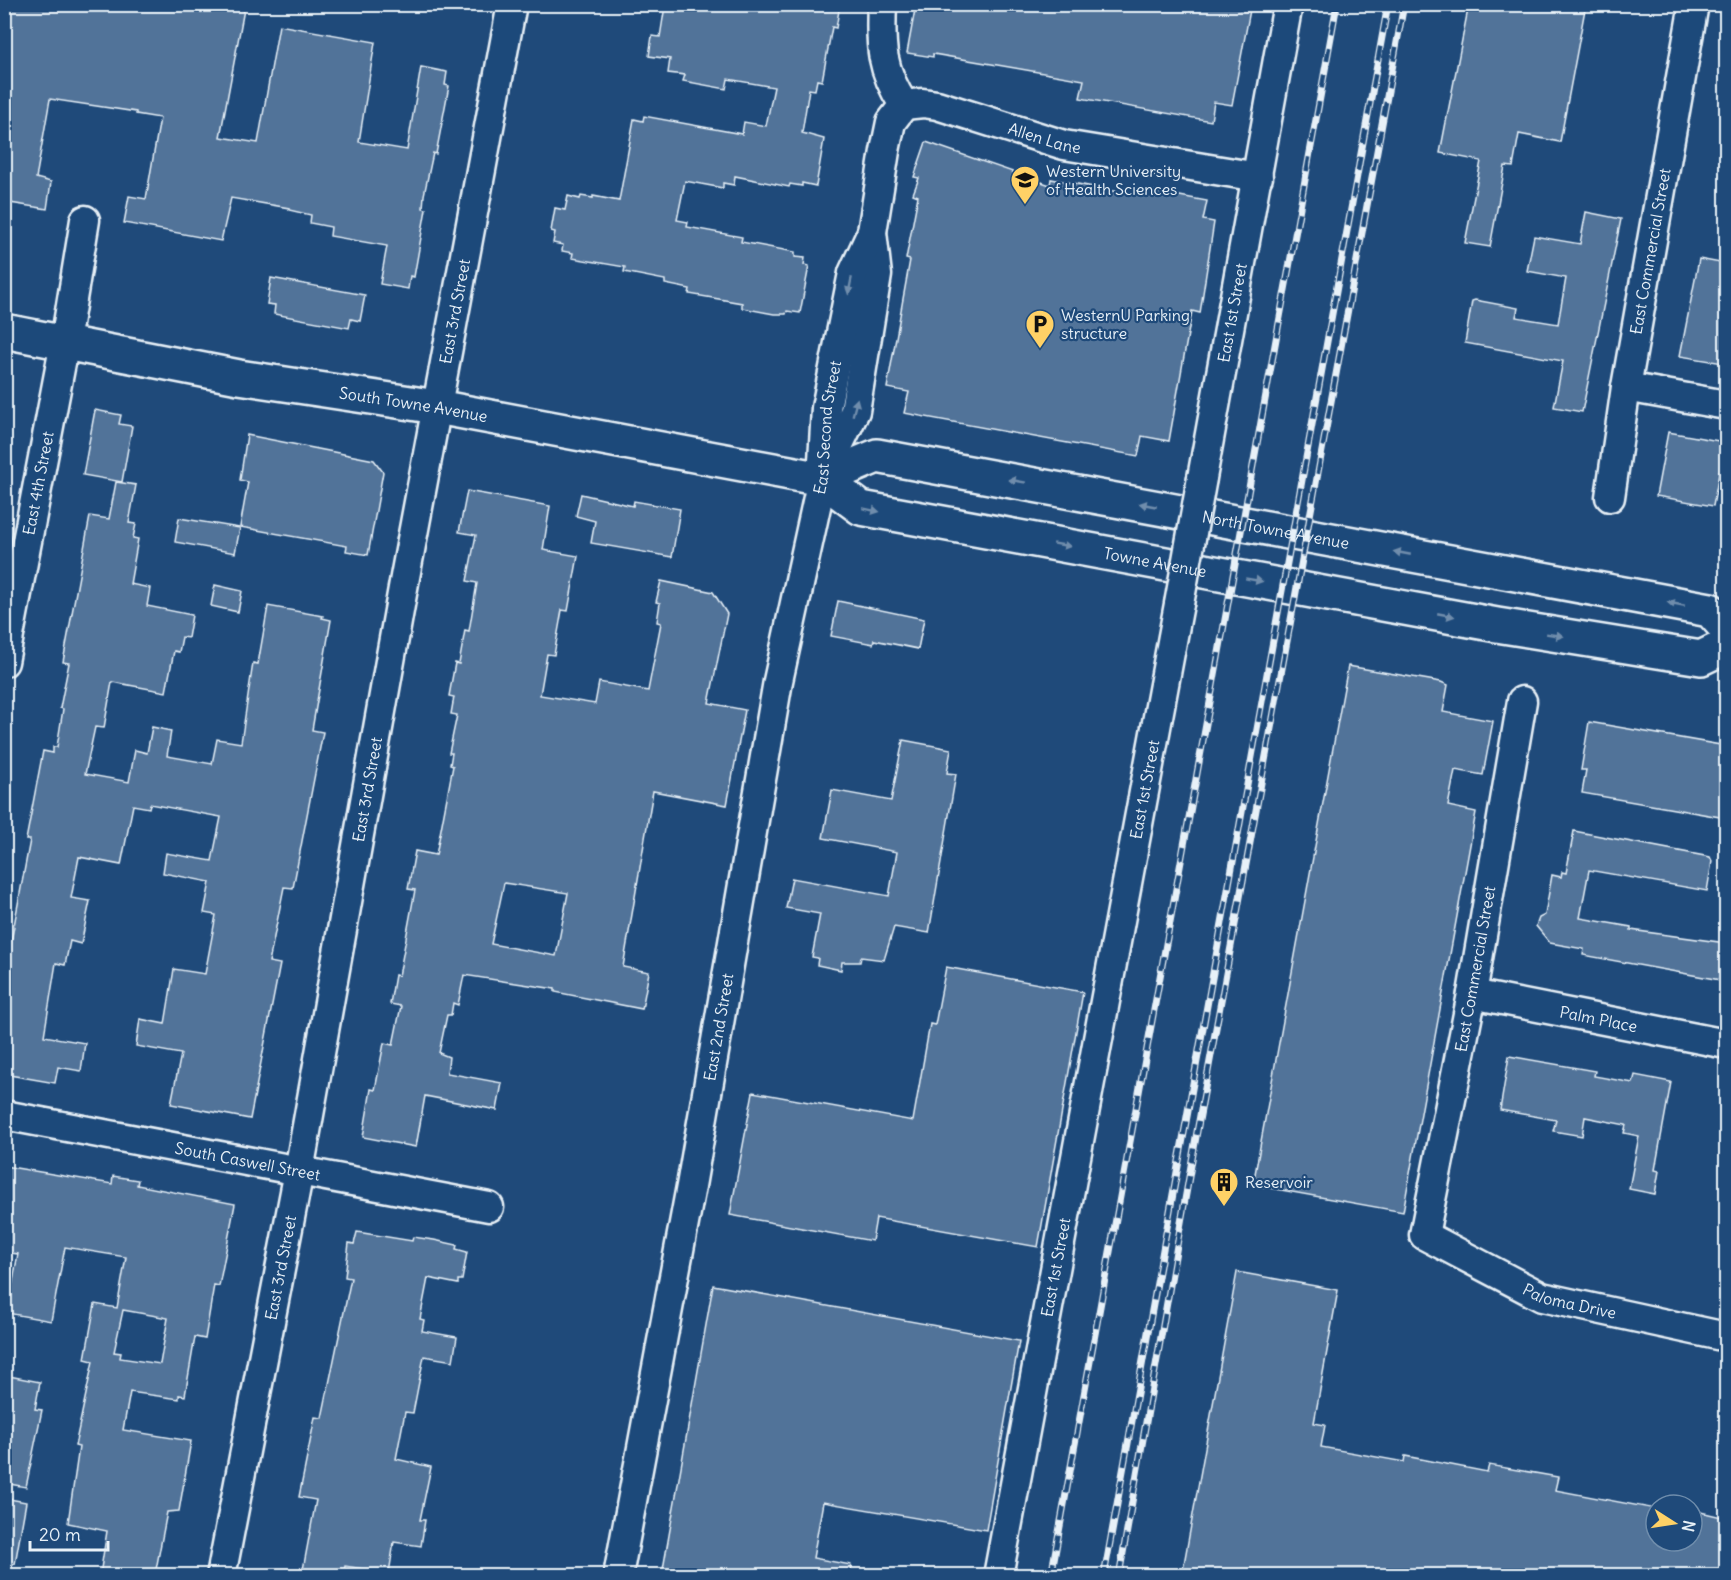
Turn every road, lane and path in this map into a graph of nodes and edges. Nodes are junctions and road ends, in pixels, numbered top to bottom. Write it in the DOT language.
graph roads {
  1 [pos="882,4"];
  2 [pos="1288,4"];
  3 [pos="1694,4"];
  4 [pos="506,6"];
  5 [pos="904,105"];
  6 [pos="1258,177"];
  7 [pos="85,220"];
  8 [pos="4,331"];
  9 [pos="65,342"];
  10 [pos="1626,387"];
  11 [pos="1726,405"];
  12 [pos="437,407"];
  13 [pos="822,479"];
  14 [pos="1610,497"];
  15 [pos="1726,628"];
  16 [pos="1726,646"];
  17 [pos="4,662"];
  18 [pos="1522,701"];
  19 [pos="1472,994"];
  20 [pos="1726,1044"];
  21 [pos="4,1115"];
  22 [pos="299,1171"];
  23 [pos="489,1208"];
  24 [pos="1424,1235"];
  25 [pos="1726,1337"];
  26 [pos="221,1575"];
  27 [pos="618,1575"];
  28 [pos="998,1575"];
  1 -- 5 [label="street"];
  2 -- 6 [label="street, East 1st Street"];
  3 -- 10 [label="street, East Commercial Street"];
  4 -- 12 [label="street, East 3rd Street"];
  5 -- 6 [label="street, Allen Lane"];
  5 -- 13 [label="street, East Second Street"];
  6 -- 28 [label="street, East 1st Street, bridge"];
  7 -- 9 [label="street, East 4th Street"];
  8 -- 9 [label="main road, South Towne Avenue"];
  9 -- 12 [label="main road, South Towne Avenue"];
  9 -- 17 [label="street, East 4th Street"];
  10 -- 11 [label="street"];
  10 -- 14 [label="street, East Commercial Street"];
  12 -- 13 [label="main road, South Towne Avenue"];
  12 -- 22 [label="street, East 3rd Street"];
  15 -- 13 [label="main road, North Towne Avenue, one-way"];
  13 -- 16 [label="main road, Towne Avenue, one-way"];
  13 -- 27 [label="street, East 2nd Street"];
  18 -- 19 [label="street, East Commercial Street"];
  19 -- 20 [label="street, Palm Place"];
  19 -- 24 [label="street, East Commercial Street"];
  21 -- 22 [label="street, South Caswell Street"];
  22 -- 23 [label="street, South Caswell Street"];
  22 -- 26 [label="street, East 3rd Street"];
  24 -- 25 [label="street, Paloma Drive"];
}
